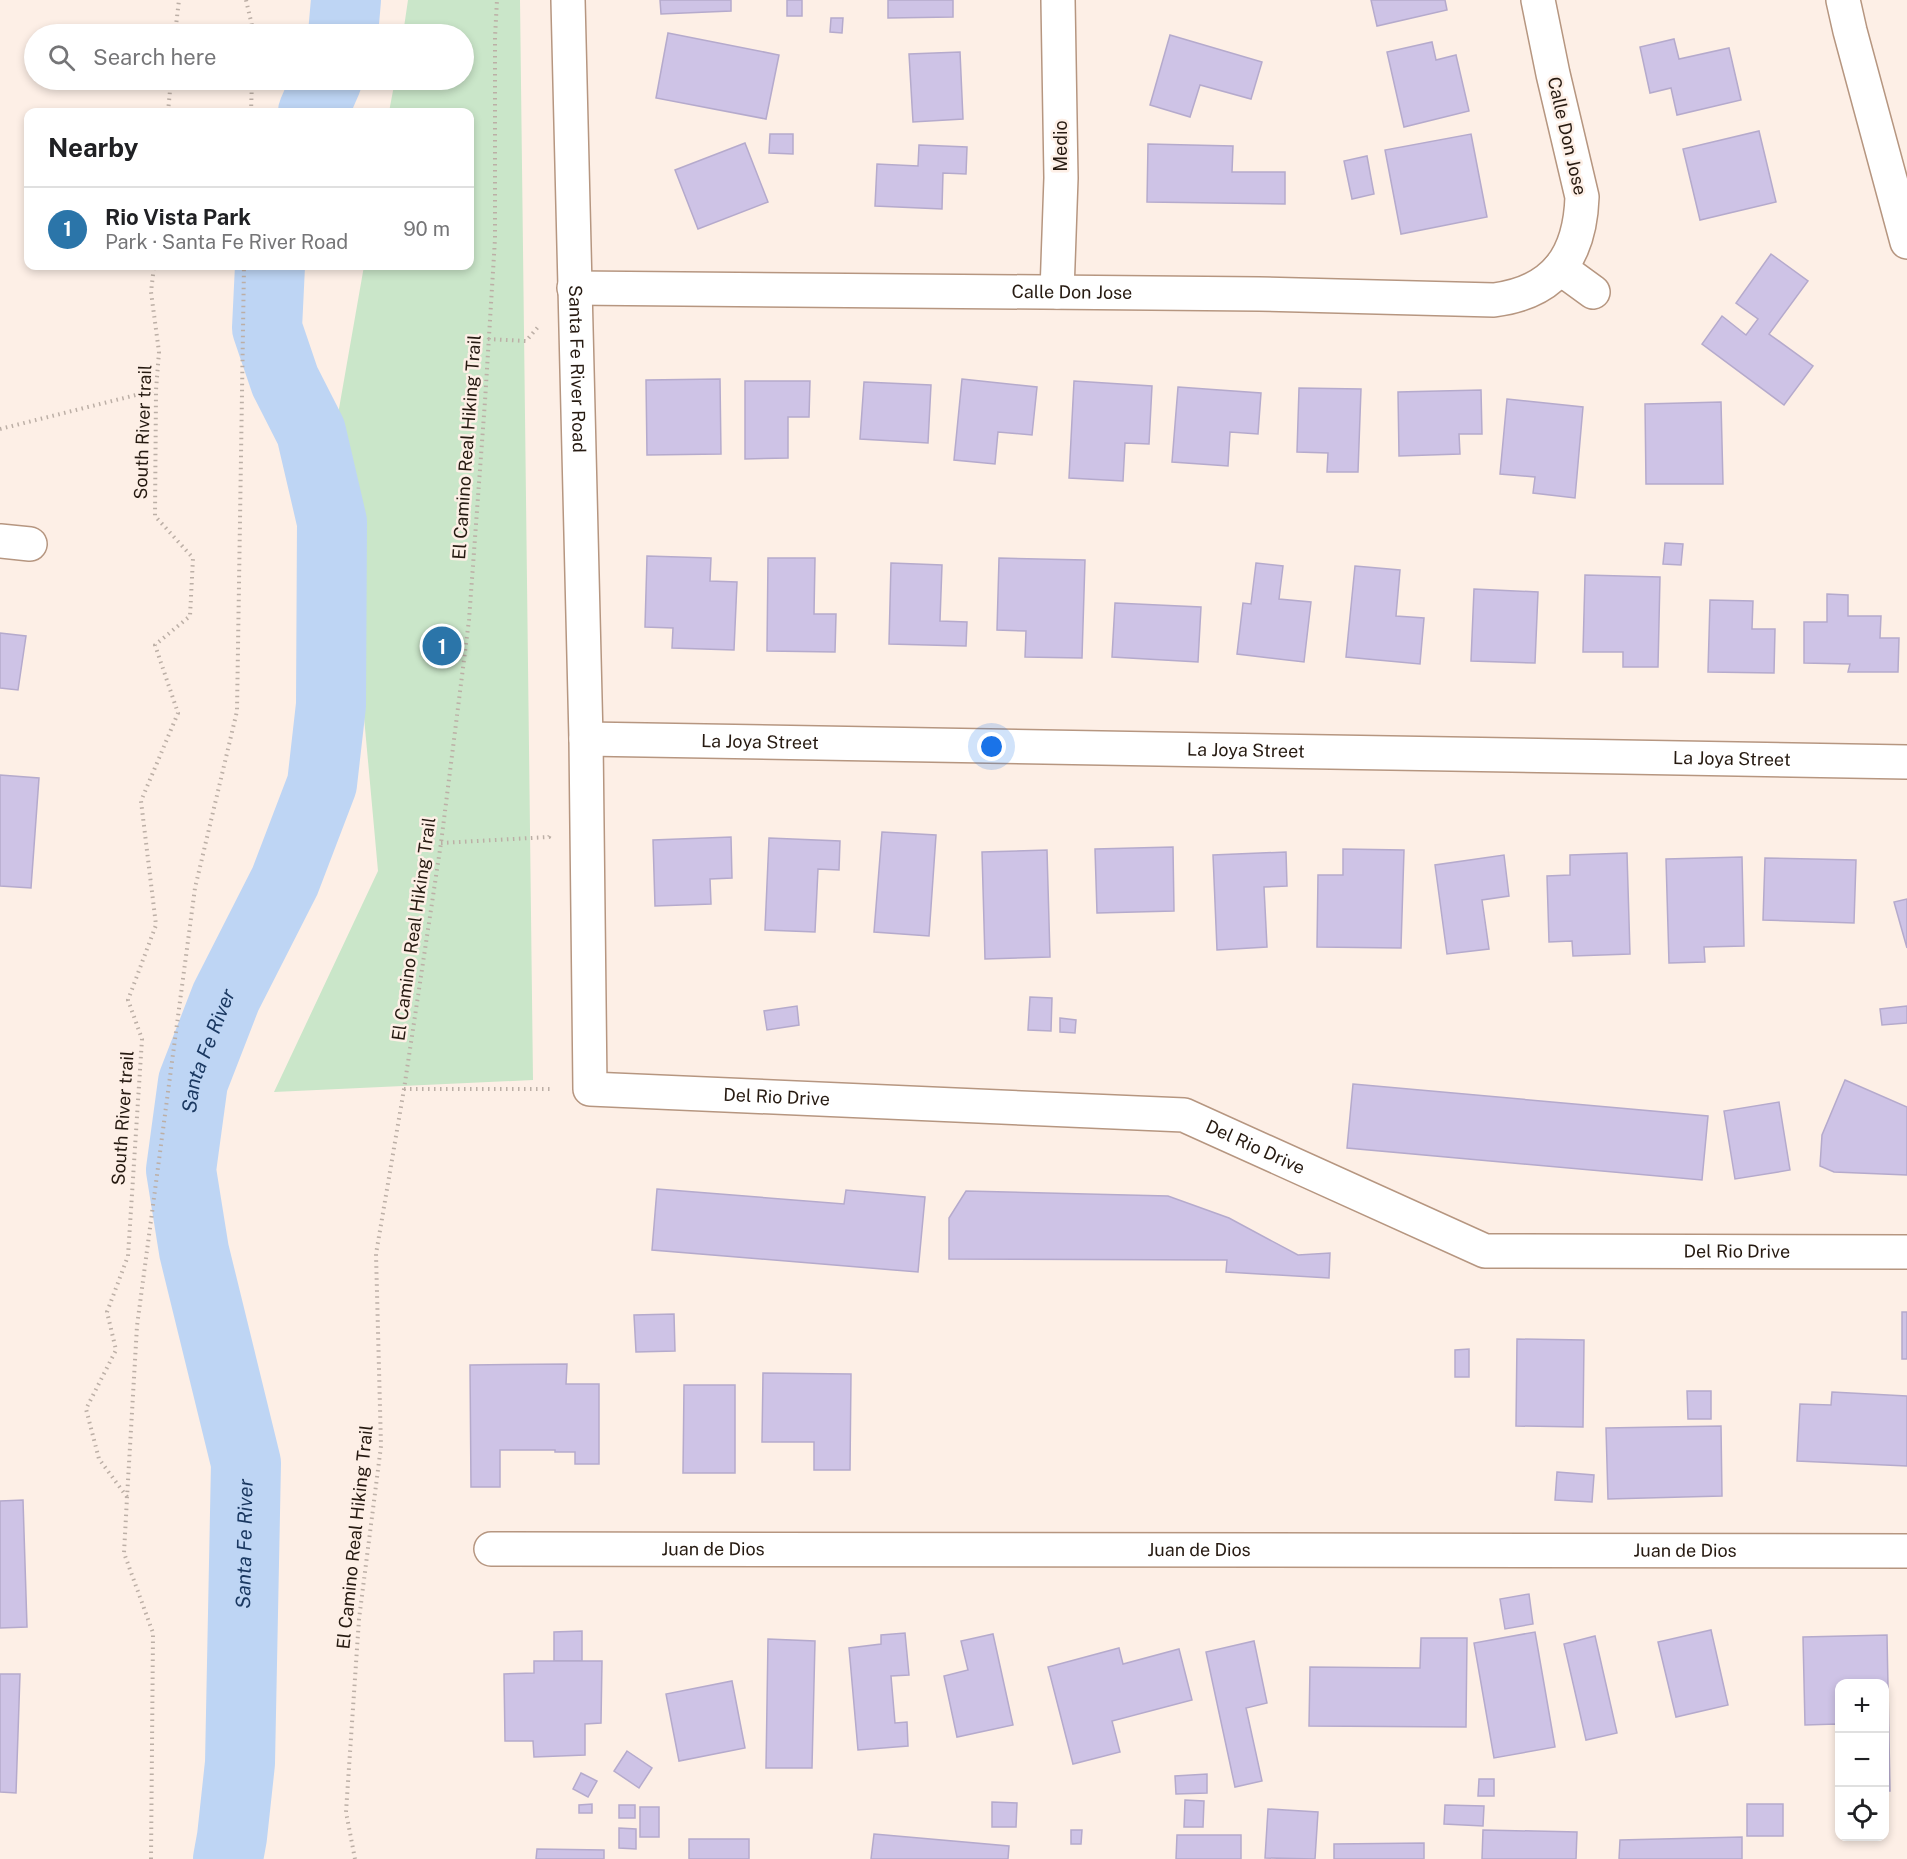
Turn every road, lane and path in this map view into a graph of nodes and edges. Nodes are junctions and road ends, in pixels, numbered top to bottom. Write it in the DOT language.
graph roads {
  1 [pos="178,0"];
  2 [pos="246,0"];
  3 [pos="497,0"];
  4 [pos="568,0"];
  5 [pos="1058,0"];
  6 [pos="1538,0"];
  7 [pos="1843,0"];
  8 [pos="176,24"];
  9 [pos="252,24"];
  10 [pos="170,90"];
  11 [pos="252,90"];
  12 [pos="168,108"];
  13 [pos="251,108"];
  14 [pos="1907,242"];
  15 [pos="1560,268"];
  16 [pos="154,270"];
  17 [pos="244,270"];
  18 [pos="574,288"];
  19 [pos="1057,292"];
  20 [pos="1593,292"];
  21 [pos="488,339"];
  22 [pos="156,390"];
  23 [pos="0,429"];
  24 [pos="586,739"];
  25 [pos="1907,762"];
  26 [pos="553,826"];
  27 [pos="441,843"];
  28 [pos="404,1089"];
  29 [pos="590,1089"];
  30 [pos="1907,1252"];
  31 [pos="127,1498"];
  32 [pos="491,1550"];
  33 [pos="1907,1551"];
  34 [pos="151,1859"];
  35 [pos="355,1859"];
  1 -- 8 [label="path"];
  2 -- 9 [label="path"];
  3 -- 21 [label="path, El Camino Real Hiking Trail"];
  4 -- 18 [label="street, Santa Fe River Road"];
  5 -- 19 [label="street, Medio"];
  6 -- 15 [label="street, Calle Don Jose"];
  7 -- 14 [label="street"];
  10 -- 12 [label="path"];
  11 -- 13 [label="path"];
  15 -- 19 [label="street, Calle Don Jose"];
  15 -- 20 [label="street"];
  16 -- 22 [label="path, South River trail"];
  17 -- 31 [label="path"];
  18 -- 19 [label="street, Calle Don Jose"];
  18 -- 21 [label="path"];
  18 -- 24 [label="street, Santa Fe River Road"];
  21 -- 27 [label="path, El Camino Real Hiking Trail"];
  22 -- 23 [label="path"];
  22 -- 31 [label="path, South River trail"];
  24 -- 25 [label="street, La Joya Street"];
  24 -- 29 [label="street, Santa Fe River Road"];
  26 -- 27 [label="path"];
  27 -- 28 [label="path, El Camino Real Hiking Trail"];
  28 -- 29 [label="path"];
  28 -- 35 [label="path, El Camino Real Hiking Trail"];
  29 -- 30 [label="street, Del Rio Drive"];
  31 -- 34 [label="path"];
  32 -- 33 [label="street, Juan de Dios"];
}
